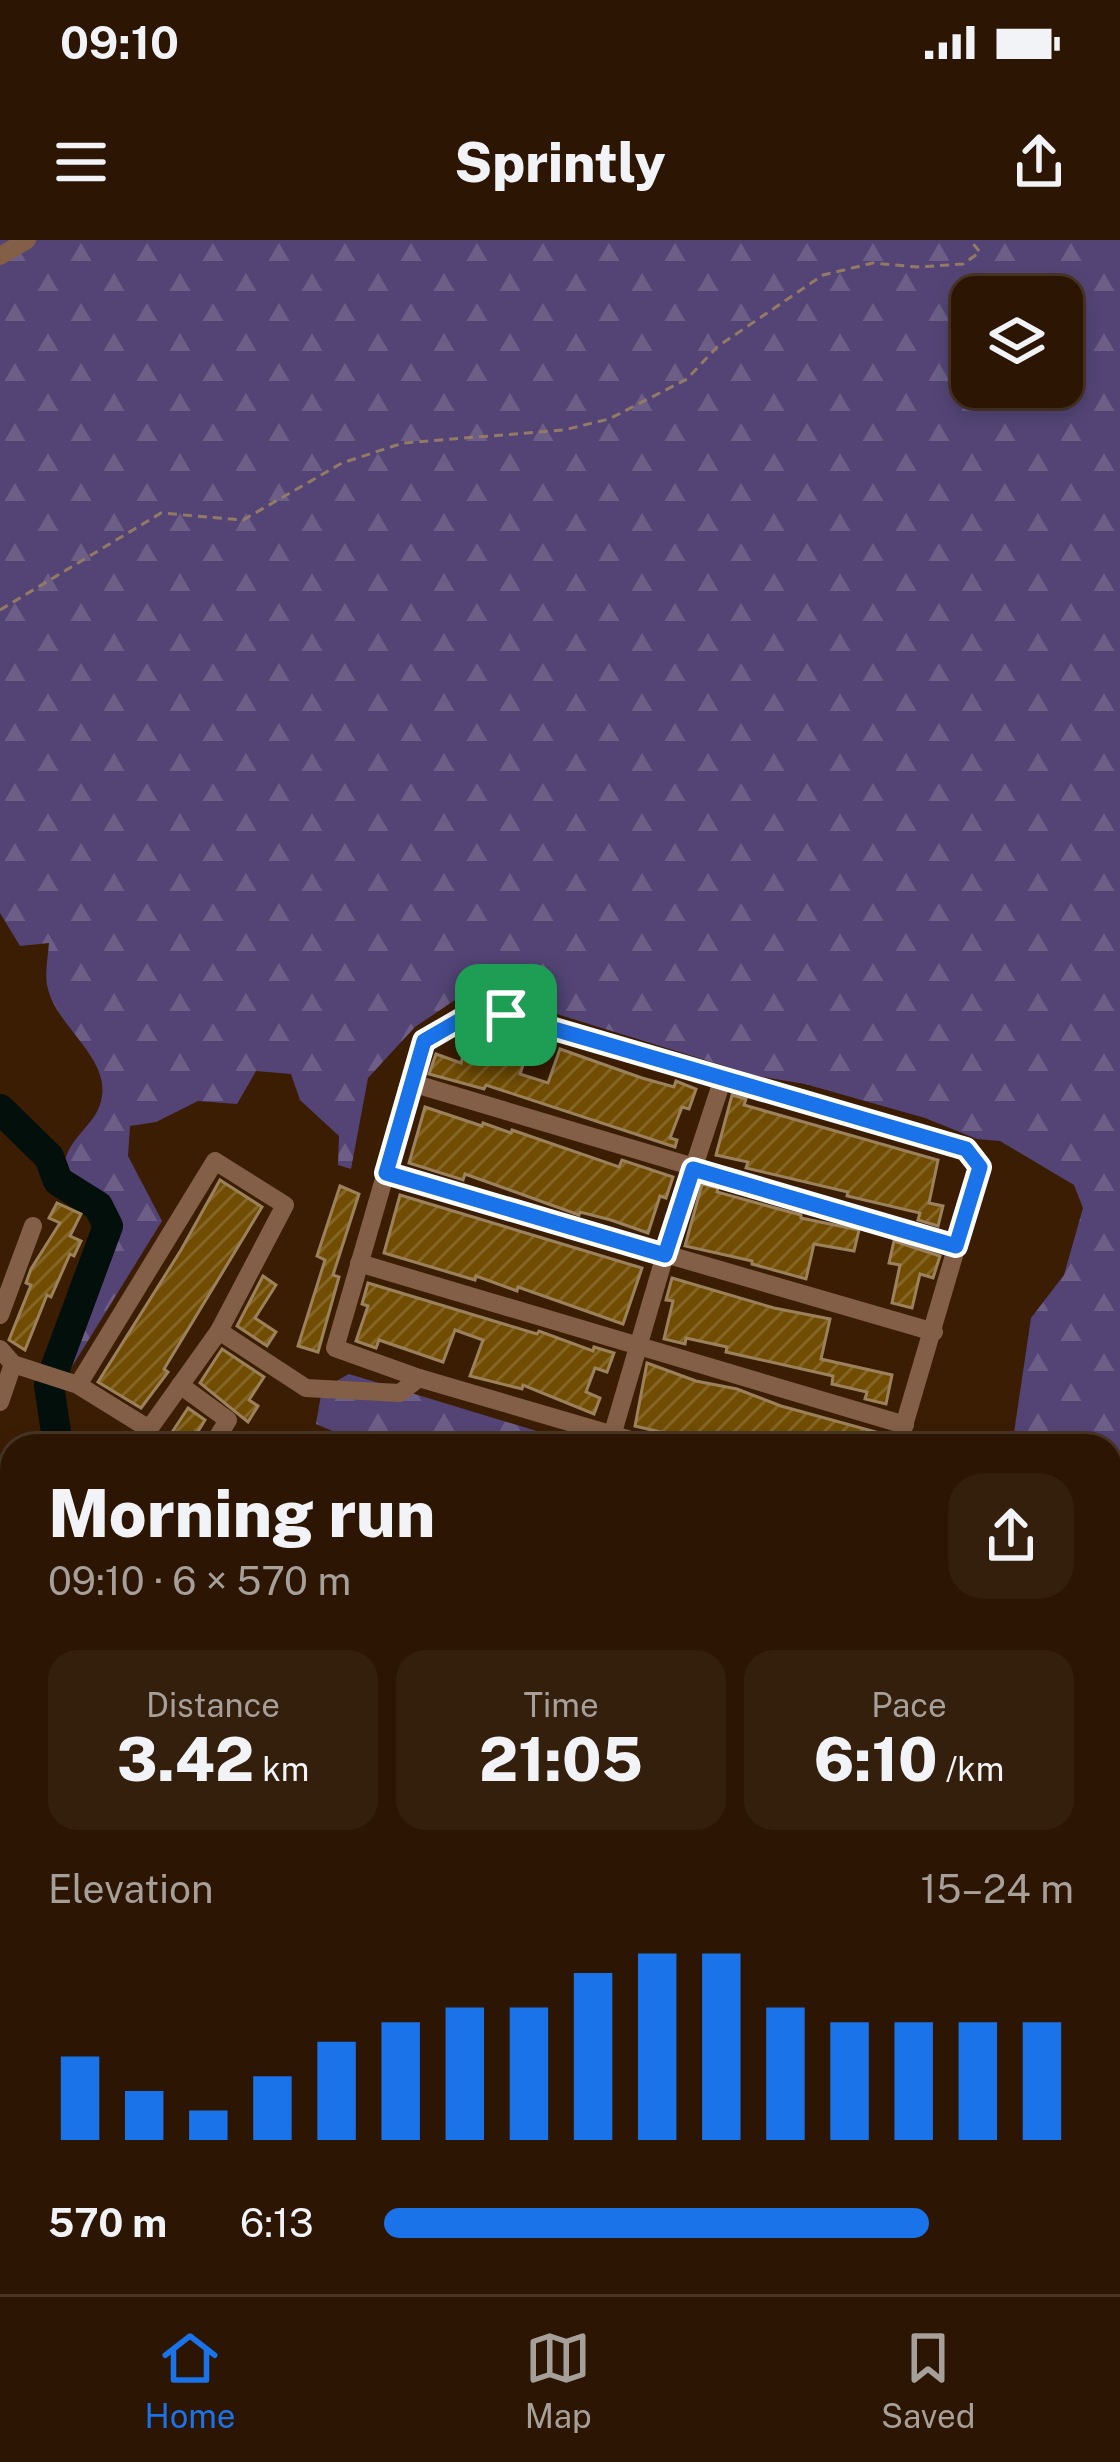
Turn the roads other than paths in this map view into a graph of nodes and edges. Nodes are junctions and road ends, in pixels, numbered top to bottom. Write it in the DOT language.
graph roads {
  1 [pos="27,240"];
  2 [pos="0,256"];
  3 [pos="723,1078"];
  4 [pos="412,1083"];
  5 [pos="693,1169"];
  6 [pos="386,1173"];
  7 [pos="33,1226"];
  8 [pos="956,1246"];
  9 [pos="665,1255"];
  10 [pos="359,1263"];
  11 [pos="0,1315"];
  12 [pos="219,1330"];
  13 [pos="934,1332"];
  14 [pos="639,1343"];
  15 [pos="7,1356"];
  16 [pos="419,1378"];
  17 [pos="73,1384"];
  18 [pos="180,1385"];
  19 [pos="0,1402"];
  20 [pos="905,1425"];
  21 [pos="143,1434"];
  22 [pos="149,1434"];
  23 [pos="219,1434"];
  24 [pos="592,1434"];
  25 [pos="613,1434"];
  26 [pos="902,1434"];
  1 -- 2 [label="street"];
  3 -- 4 [label="street"];
  3 -- 5 [label="street"];
  3 -- 8 [label="street"];
  4 -- 5 [label="street"];
  4 -- 6 [label="street"];
  5 -- 8 [label="street"];
  5 -- 9 [label="street"];
  6 -- 9 [label="street"];
  6 -- 10 [label="street"];
  7 -- 11 [label="street"];
  8 -- 13 [label="street"];
  9 -- 13 [label="street"];
  9 -- 14 [label="street"];
  10 -- 14 [label="street"];
  10 -- 16 [label="street"];
  12 -- 16 [label="street"];
  12 -- 17 [label="street"];
  12 -- 18 [label="street"];
  13 -- 20 [label="street"];
  14 -- 20 [label="street"];
  14 -- 25 [label="street"];
  15 -- 17 [label="street"];
  15 -- 19 [label="street"];
  16 -- 24 [label="street"];
  17 -- 21 [label="street"];
  18 -- 22 [label="street"];
  18 -- 23 [label="street"];
  20 -- 26 [label="street"];
}
